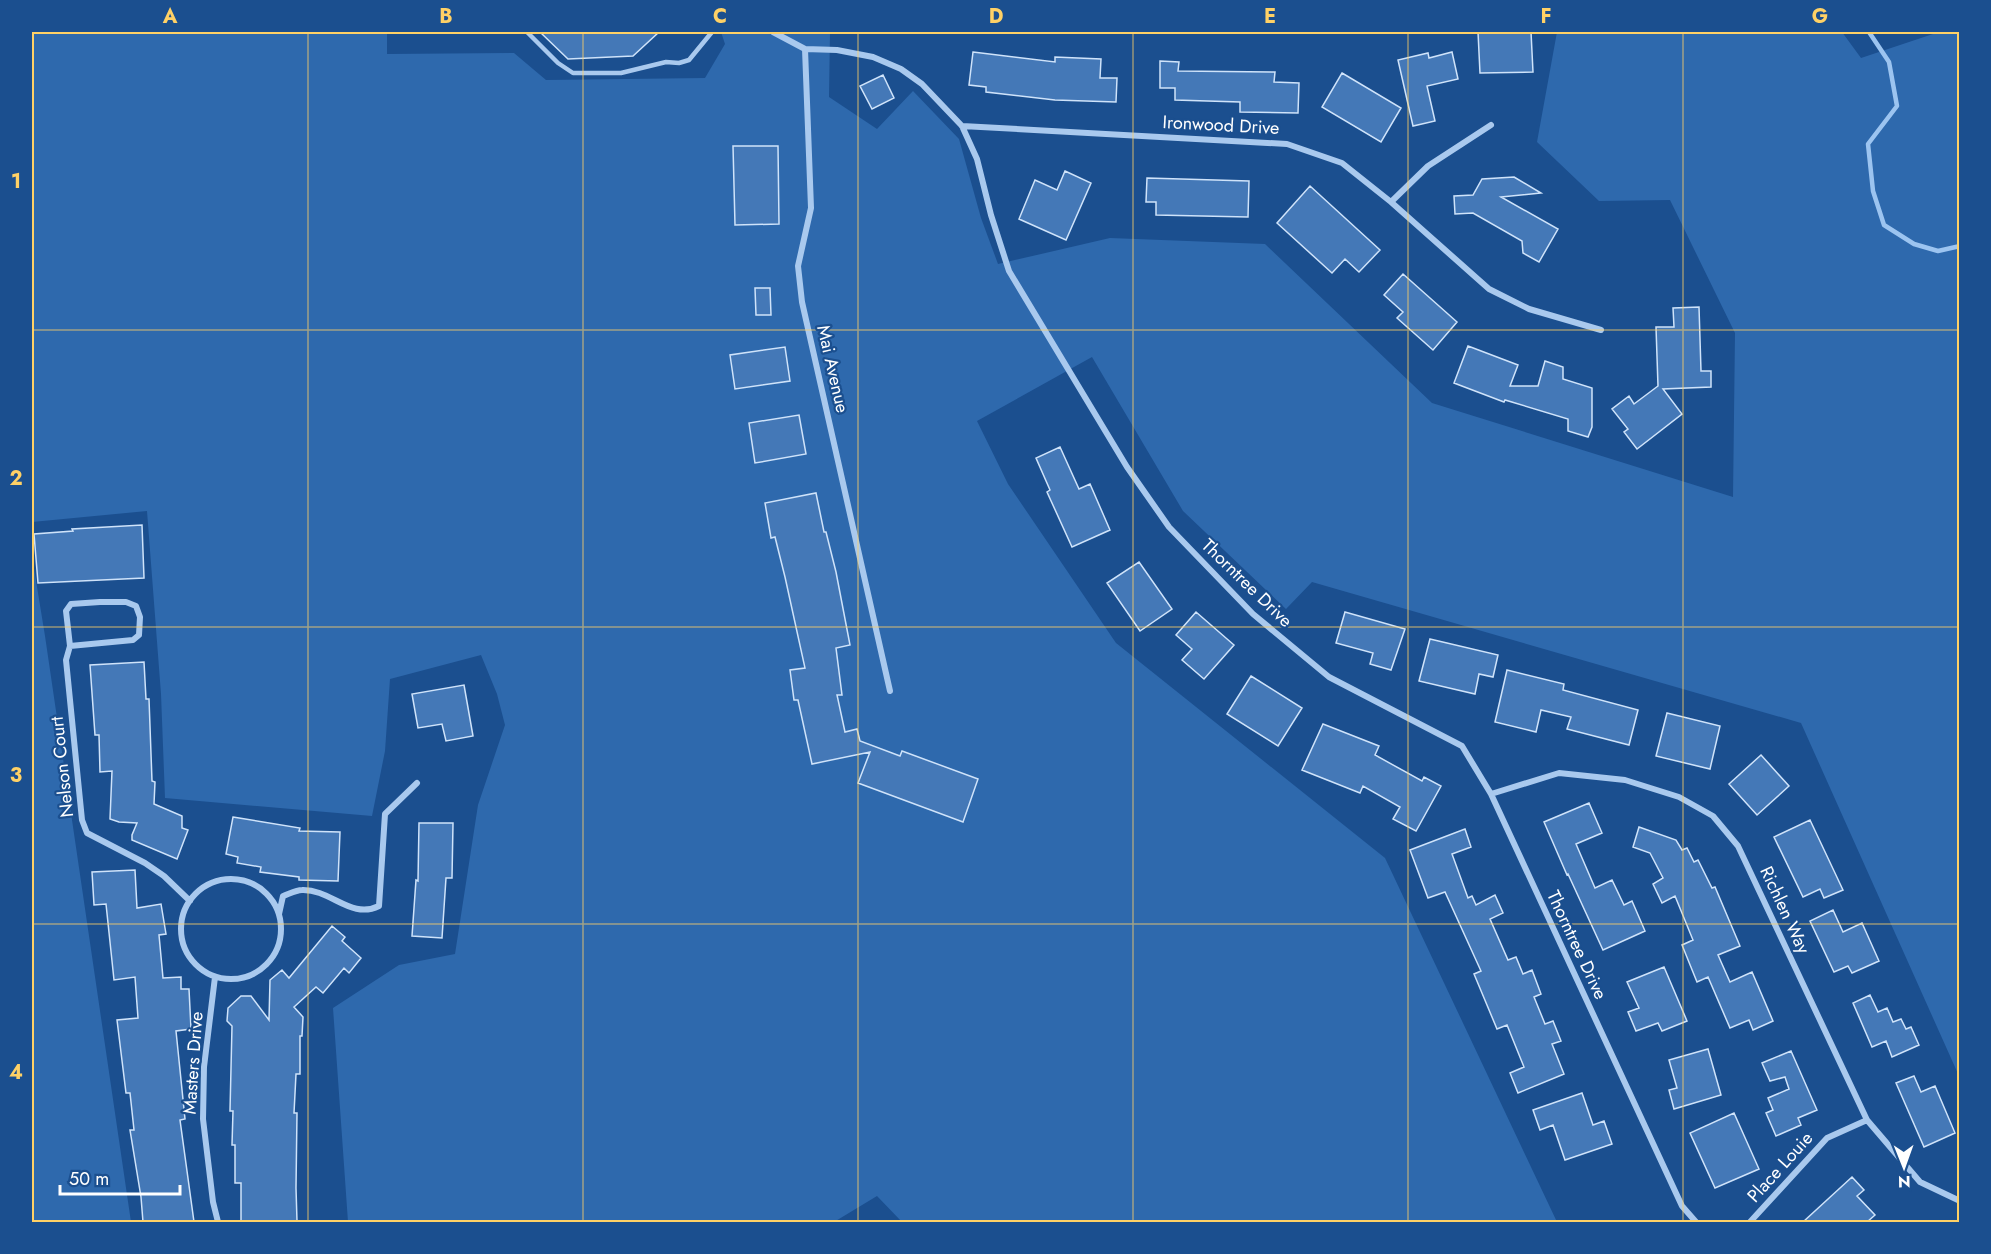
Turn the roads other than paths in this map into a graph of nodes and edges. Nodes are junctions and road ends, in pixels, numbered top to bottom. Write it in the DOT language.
graph roads {
  1 [pos="527,32"];
  2 [pos="712,32"];
  3 [pos="773,32"];
  4 [pos="805,49"];
  5 [pos="1491,125"];
  6 [pos="962,126"];
  7 [pos="1391,202"];
  8 [pos="1600,330"];
  9 [pos="70,646"];
  10 [pos="890,691"];
  11 [pos="417,783"];
  12 [pos="1491,794"];
  13 [pos="190,901"];
  14 [pos="279,915"];
  15 [pos="215,977"];
  16 [pos="1867,1120"];
  17 [pos="1959,1201"];
  18 [pos="218,1222"];
  19 [pos="1696,1222"];
  20 [pos="1750,1222"];
  1 -- 2 [label="lane"];
  3 -- 4 [label="street, Thorntree Drive"];
  4 -- 6 [label="street, Thorntree Drive"];
  4 -- 10 [label="street, Mai Avenue"];
  5 -- 7 [label="street"];
  6 -- 7 [label="street, Ironwood Drive"];
  6 -- 12 [label="street, Thorntree Drive"];
  7 -- 8 [label="street, Ironwood Drive"];
  9 -- 9 [label="street, Nelson Court"];
  9 -- 13 [label="street, Nelson Court"];
  11 -- 14 [label="street"];
  12 -- 16 [label="street, Richlen Way"];
  12 -- 19 [label="street, Thorntree Drive"];
  13 -- 14 [label="street"];
  13 -- 15 [label="street"];
  14 -- 15 [label="street"];
  15 -- 18 [label="street, Masters Drive"];
  16 -- 17 [label="street, Richlen Way"];
  16 -- 20 [label="street, Place Louie"];
}
